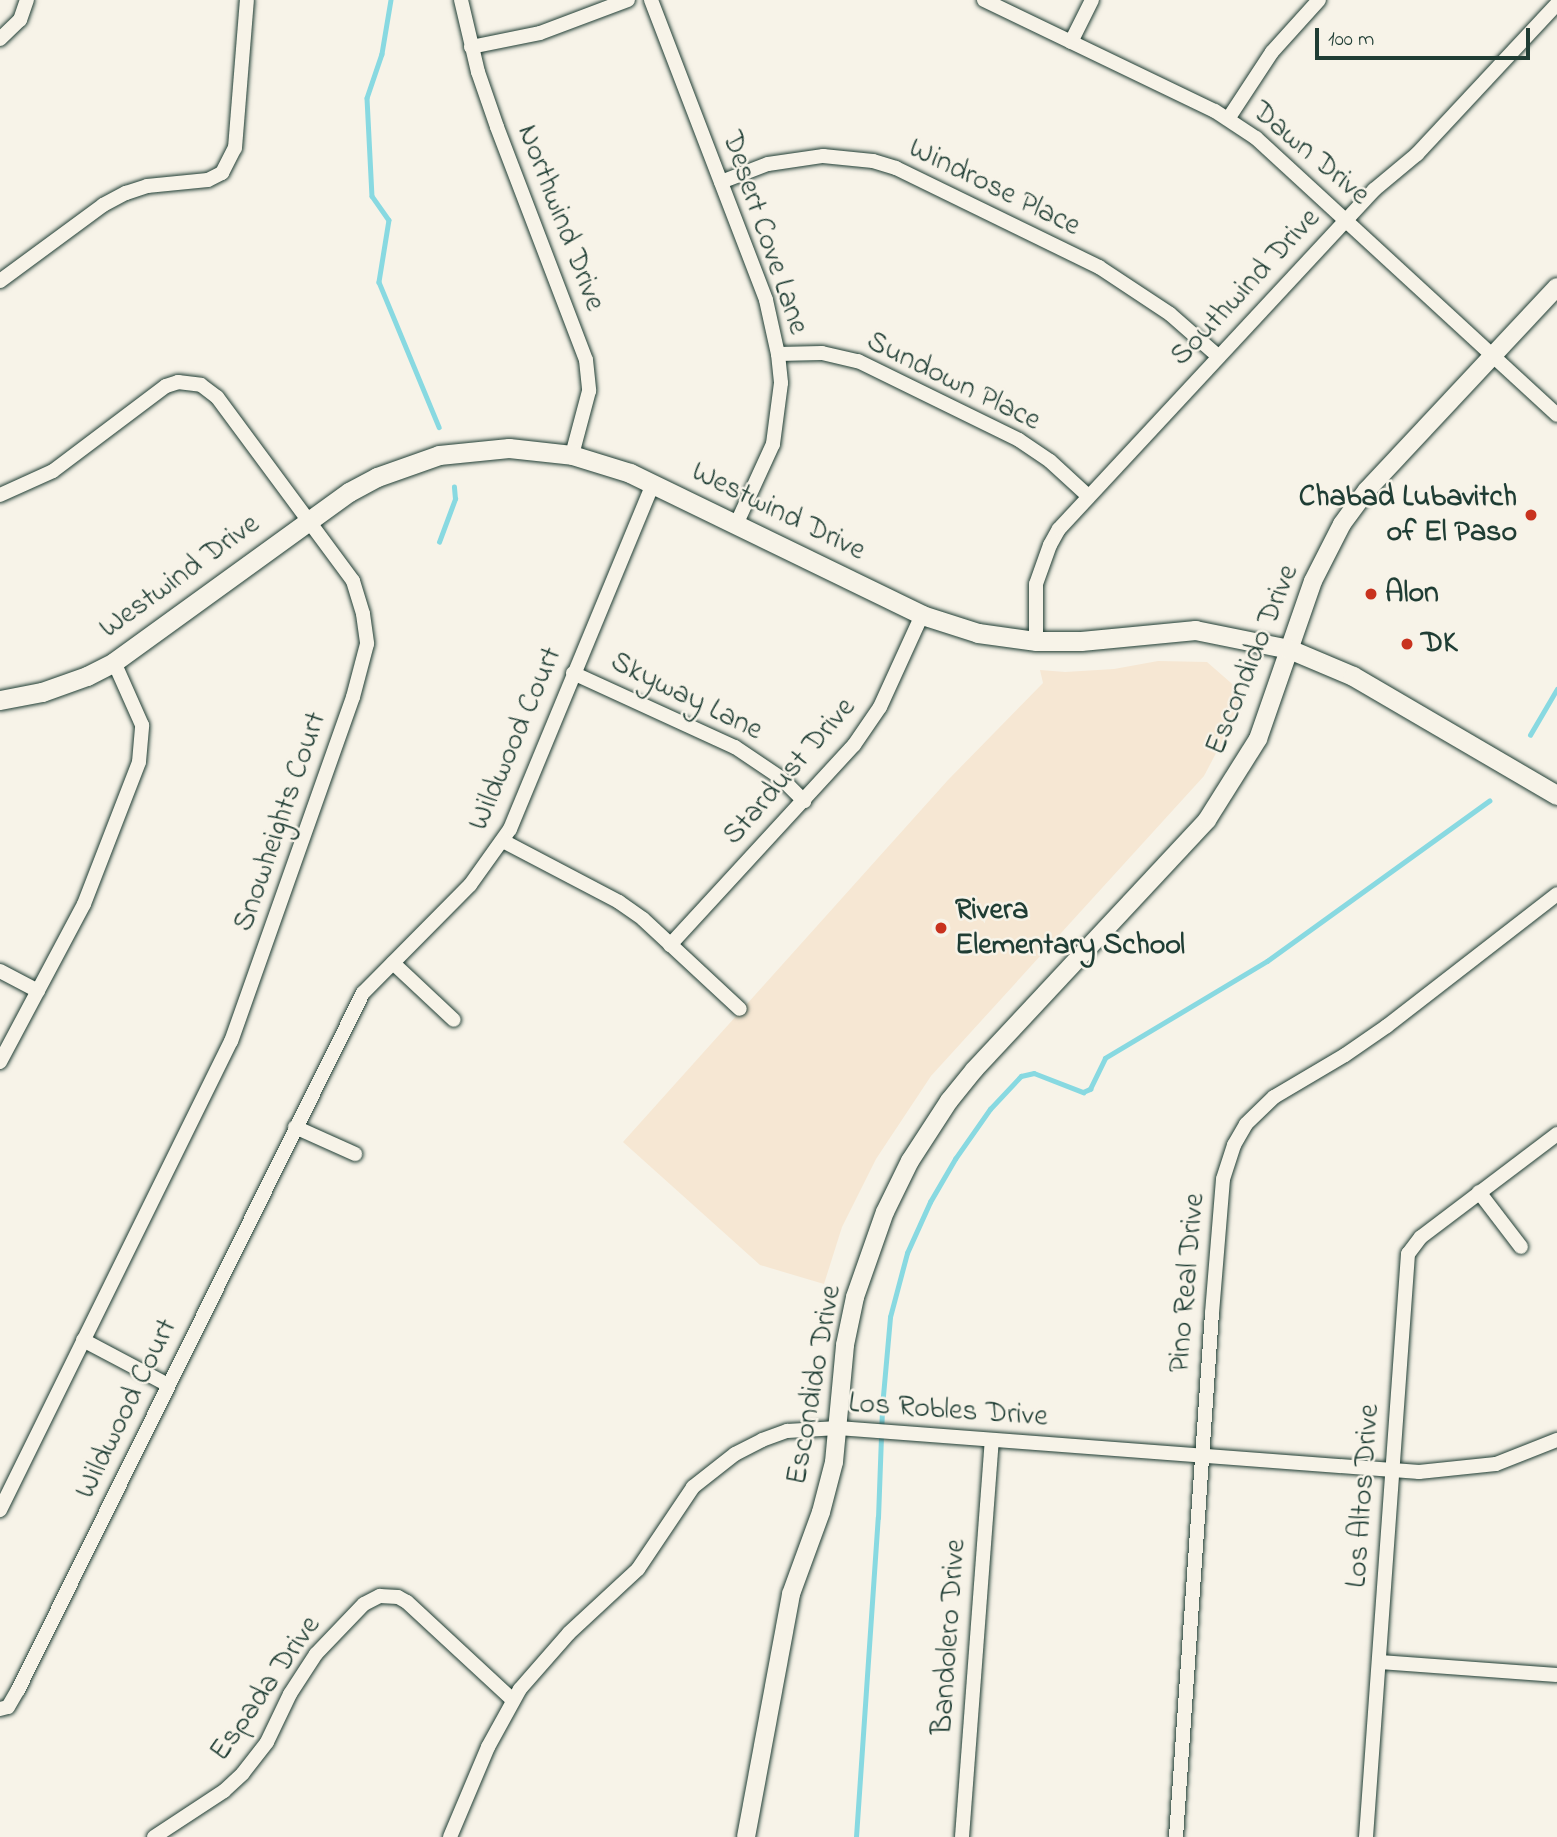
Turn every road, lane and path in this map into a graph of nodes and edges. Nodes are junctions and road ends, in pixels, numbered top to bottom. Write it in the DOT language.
graph roads {
  1 [pos="27,0"];
  2 [pos="247,0"];
  3 [pos="461,0"];
  4 [pos="628,0"];
  5 [pos="651,0"];
  6 [pos="984,0"];
  7 [pos="1092,0"];
  8 [pos="1319,0"];
  9 [pos="1557,4"];
  10 [pos="0,39"];
  11 [pos="1071,42"];
  12 [pos="471,47"];
  13 [pos="1228,119"];
  14 [pos="721,182"];
  15 [pos="1347,219"];
  16 [pos="0,281"];
  17 [pos="1557,287"];
  18 [pos="779,354"];
  19 [pos="1218,356"];
  20 [pos="1493,356"];
  21 [pos="1557,415"];
  22 [pos="572,455"];
  23 [pos="653,484"];
  24 [pos="0,495"];
  25 [pos="1088,496"];
  26 [pos="308,521"];
  27 [pos="736,525"];
  28 [pos="922,615"];
  29 [pos="1037,640"];
  30 [pos="1289,649"];
  31 [pos="114,662"];
  32 [pos="573,673"];
  33 [pos="0,700"];
  34 [pos="1557,795"];
  35 [pos="804,801"];
  36 [pos="503,841"];
  37 [pos="1557,894"];
  38 [pos="670,945"];
  39 [pos="393,963"];
  40 [pos="0,971"];
  41 [pos="38,991"];
  42 [pos="740,1009"];
  43 [pos="454,1020"];
  44 [pos="0,1062"];
  45 [pos="295,1127"];
  46 [pos="1557,1134"];
  47 [pos="355,1154"];
  48 [pos="1479,1192"];
  49 [pos="1521,1247"];
  50 [pos="83,1340"];
  51 [pos="168,1385"];
  52 [pos="838,1428"];
  53 [pos="1557,1440"];
  54 [pos="992,1441"];
  55 [pos="1201,1456"];
  56 [pos="1392,1470"];
  57 [pos="0,1510"];
  58 [pos="1380,1662"];
  59 [pos="1557,1675"];
  60 [pos="513,1700"];
  61 [pos="0,1709"];
  62 [pos="154,1837"];
  63 [pos="450,1837"];
  64 [pos="746,1837"];
  65 [pos="962,1837"];
  66 [pos="1176,1837"];
  67 [pos="1366,1837"];
  1 -- 10 [label="street"];
  2 -- 16 [label="street"];
  3 -- 12 [label="street, Northwind Drive"];
  4 -- 12 [label="street"];
  5 -- 14 [label="street, Desert Cove Lane"];
  6 -- 11 [label="street, Dawn Drive"];
  7 -- 11 [label="street"];
  8 -- 13 [label="street"];
  9 -- 15 [label="street, Southwind Drive"];
  11 -- 13 [label="street, Dawn Drive"];
  12 -- 22 [label="street, Northwind Drive"];
  13 -- 15 [label="street, Dawn Drive"];
  14 -- 18 [label="street, Desert Cove Lane"];
  14 -- 19 [label="street, Windrose Place"];
  15 -- 19 [label="street, Southwind Drive"];
  15 -- 20 [label="street, Dawn Drive"];
  17 -- 20 [label="street, Escondido Drive"];
  18 -- 25 [label="street, Sundown Place"];
  18 -- 27 [label="street, Desert Cove Lane"];
  19 -- 25 [label="street, Southwind Drive"];
  20 -- 21 [label="street, Dawn Drive"];
  20 -- 30 [label="street, Escondido Drive"];
  22 -- 23 [label="main road, Westwind Drive"];
  22 -- 26 [label="main road, Westwind Drive"];
  23 -- 27 [label="main road, Westwind Drive"];
  23 -- 32 [label="street, Wildwood Court"];
  24 -- 26 [label="street, Snowheights Court"];
  25 -- 29 [label="street, Southwind Drive"];
  26 -- 31 [label="main road, Westwind Drive"];
  26 -- 50 [label="street, Snowheights Court"];
  27 -- 28 [label="main road, Westwind Drive"];
  28 -- 29 [label="main road, Westwind Drive"];
  28 -- 35 [label="street, Stardust Drive"];
  29 -- 30 [label="main road, Westwind Drive"];
  30 -- 34 [label="main road, Westwind Drive"];
  30 -- 52 [label="street, Escondido Drive"];
  31 -- 33 [label="main road, Westwind Drive"];
  31 -- 41 [label="street"];
  32 -- 35 [label="street, Skyway Lane"];
  32 -- 36 [label="street, Wildwood Court"];
  35 -- 38 [label="street, Stardust Drive"];
  36 -- 38 [label="street"];
  36 -- 39 [label="street, Wildwood Court"];
  37 -- 55 [label="street, Pino Real Drive"];
  38 -- 42 [label="street"];
  39 -- 43 [label="street"];
  39 -- 45 [label="street, Wildwood Court"];
  40 -- 41 [label="street"];
  41 -- 44 [label="street"];
  45 -- 47 [label="street"];
  45 -- 51 [label="street, Wildwood Court"];
  46 -- 48 [label="street, Los Altos Drive"];
  48 -- 49 [label="street"];
  48 -- 56 [label="street, Los Altos Drive"];
  50 -- 51 [label="street"];
  50 -- 57 [label="street, Snowheights Court"];
  51 -- 61 [label="street, Wildwood Court"];
  52 -- 54 [label="street, Los Robles Drive"];
  52 -- 60 [label="street, Los Robles Drive"];
  52 -- 64 [label="street, Escondido Drive"];
  53 -- 56 [label="street, Los Robles Drive"];
  54 -- 55 [label="street, Los Robles Drive"];
  54 -- 65 [label="street, Bandolero Drive"];
  55 -- 56 [label="street, Los Robles Drive"];
  55 -- 66 [label="street, Pino Real Drive"];
  56 -- 58 [label="street, Los Altos Drive"];
  58 -- 59 [label="street"];
  58 -- 67 [label="street, Los Altos Drive"];
  60 -- 62 [label="street, Espada Drive"];
  60 -- 63 [label="street, Los Robles Drive"];
}
